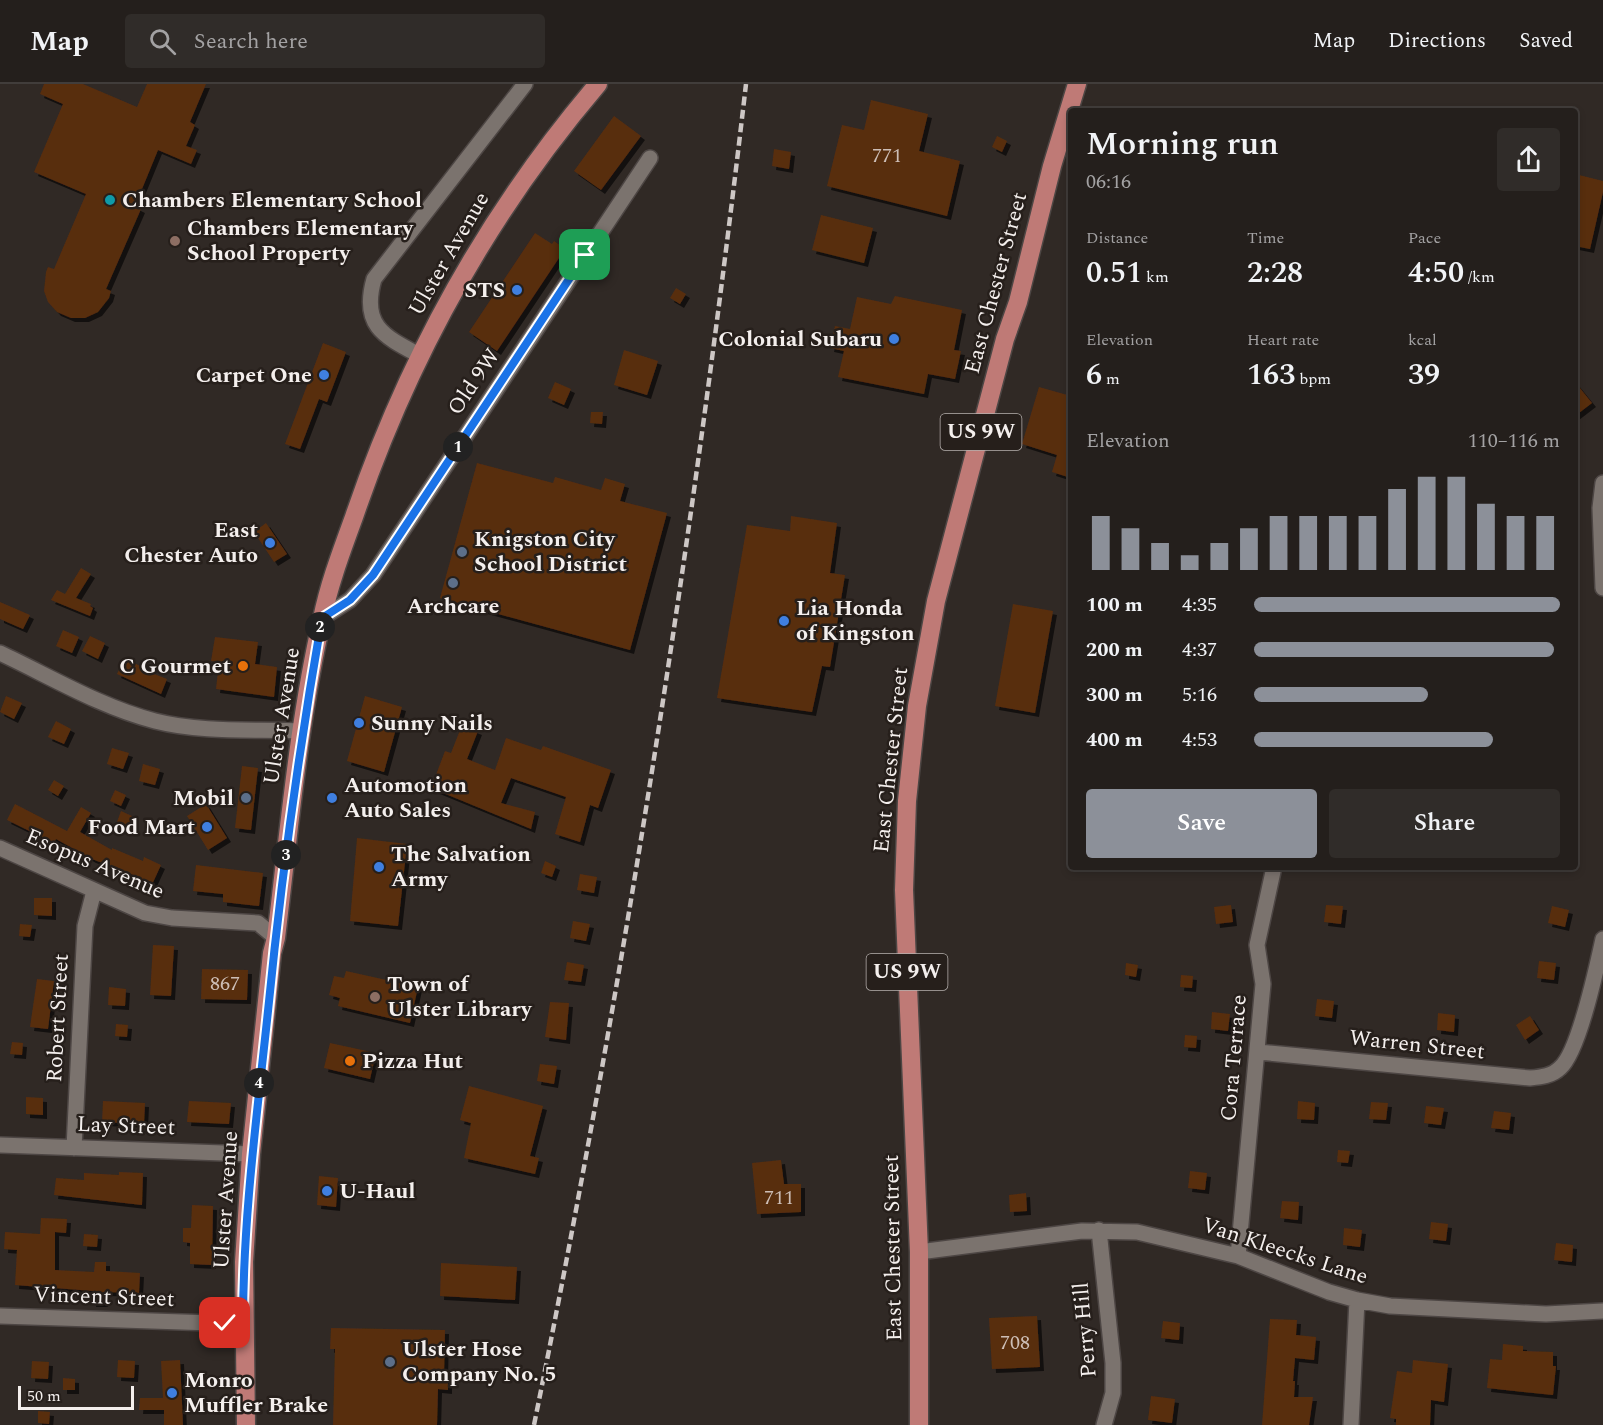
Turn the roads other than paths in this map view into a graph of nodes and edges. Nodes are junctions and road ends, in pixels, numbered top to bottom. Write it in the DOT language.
graph roads {
  1 [pos="525,84"];
  2 [pos="598,84"];
  3 [pos="1077,84"];
  4 [pos="1070,108"];
  5 [pos="1068,114"];
  6 [pos="650,158"];
  7 [pos="419,355"];
  8 [pos="1603,483"];
  9 [pos="1603,588"];
  10 [pos="322,618"];
  11 [pos="0,653"];
  12 [pos="302,731"];
  13 [pos="0,848"];
  14 [pos="1273,870"];
  15 [pos="94,891"];
  16 [pos="276,938"];
  17 [pos="1602,946"];
  18 [pos="1258,1052"];
  19 [pos="0,1145"];
  20 [pos="74,1148"];
  21 [pos="251,1154"];
  22 [pos="1099,1230"];
  23 [pos="918,1252"];
  24 [pos="1238,1256"];
  25 [pos="1357,1300"];
  26 [pos="1598,1314"];
  27 [pos="0,1316"];
  28 [pos="243,1324"];
  29 [pos="246,1425"];
  30 [pos="919,1425"];
  31 [pos="1104,1425"];
  32 [pos="1350,1425"];
  1 -- 7 [label="street"];
  2 -- 7 [label="main road, Ulster Avenue"];
  3 -- 4 [label="main road, East Chester Street / US 9W"];
  5 -- 23 [label="main road, East Chester Street / US 9W"];
  6 -- 10 [label="street, Old 9W"];
  7 -- 10 [label="main road, Ulster Avenue"];
  8 -- 9 [label="street"];
  10 -- 12 [label="main road, Ulster Avenue"];
  11 -- 12 [label="street"];
  12 -- 16 [label="main road, Ulster Avenue"];
  13 -- 15 [label="street, Esopus Avenue"];
  14 -- 18 [label="street, Cora Terrace"];
  15 -- 16 [label="street, Esopus Avenue"];
  15 -- 20 [label="street, Robert Street"];
  16 -- 21 [label="main road, Ulster Avenue"];
  17 -- 18 [label="street, Warren Street"];
  18 -- 24 [label="street, Cora Terrace"];
  19 -- 20 [label="street, Lay Street"];
  20 -- 21 [label="street, Lay Street"];
  21 -- 28 [label="main road, Ulster Avenue"];
  22 -- 23 [label="street, Van Kleecks Lane"];
  22 -- 24 [label="street, Van Kleecks Lane"];
  22 -- 31 [label="street, Perry Hill"];
  23 -- 30 [label="main road, East Chester Street / US 9W"];
  24 -- 25 [label="street, Van Kleecks Lane"];
  25 -- 26 [label="street, Van Kleecks Lane"];
  25 -- 32 [label="street"];
  27 -- 28 [label="street, Vincent Street"];
  28 -- 29 [label="main road, Ulster Avenue"];
}
